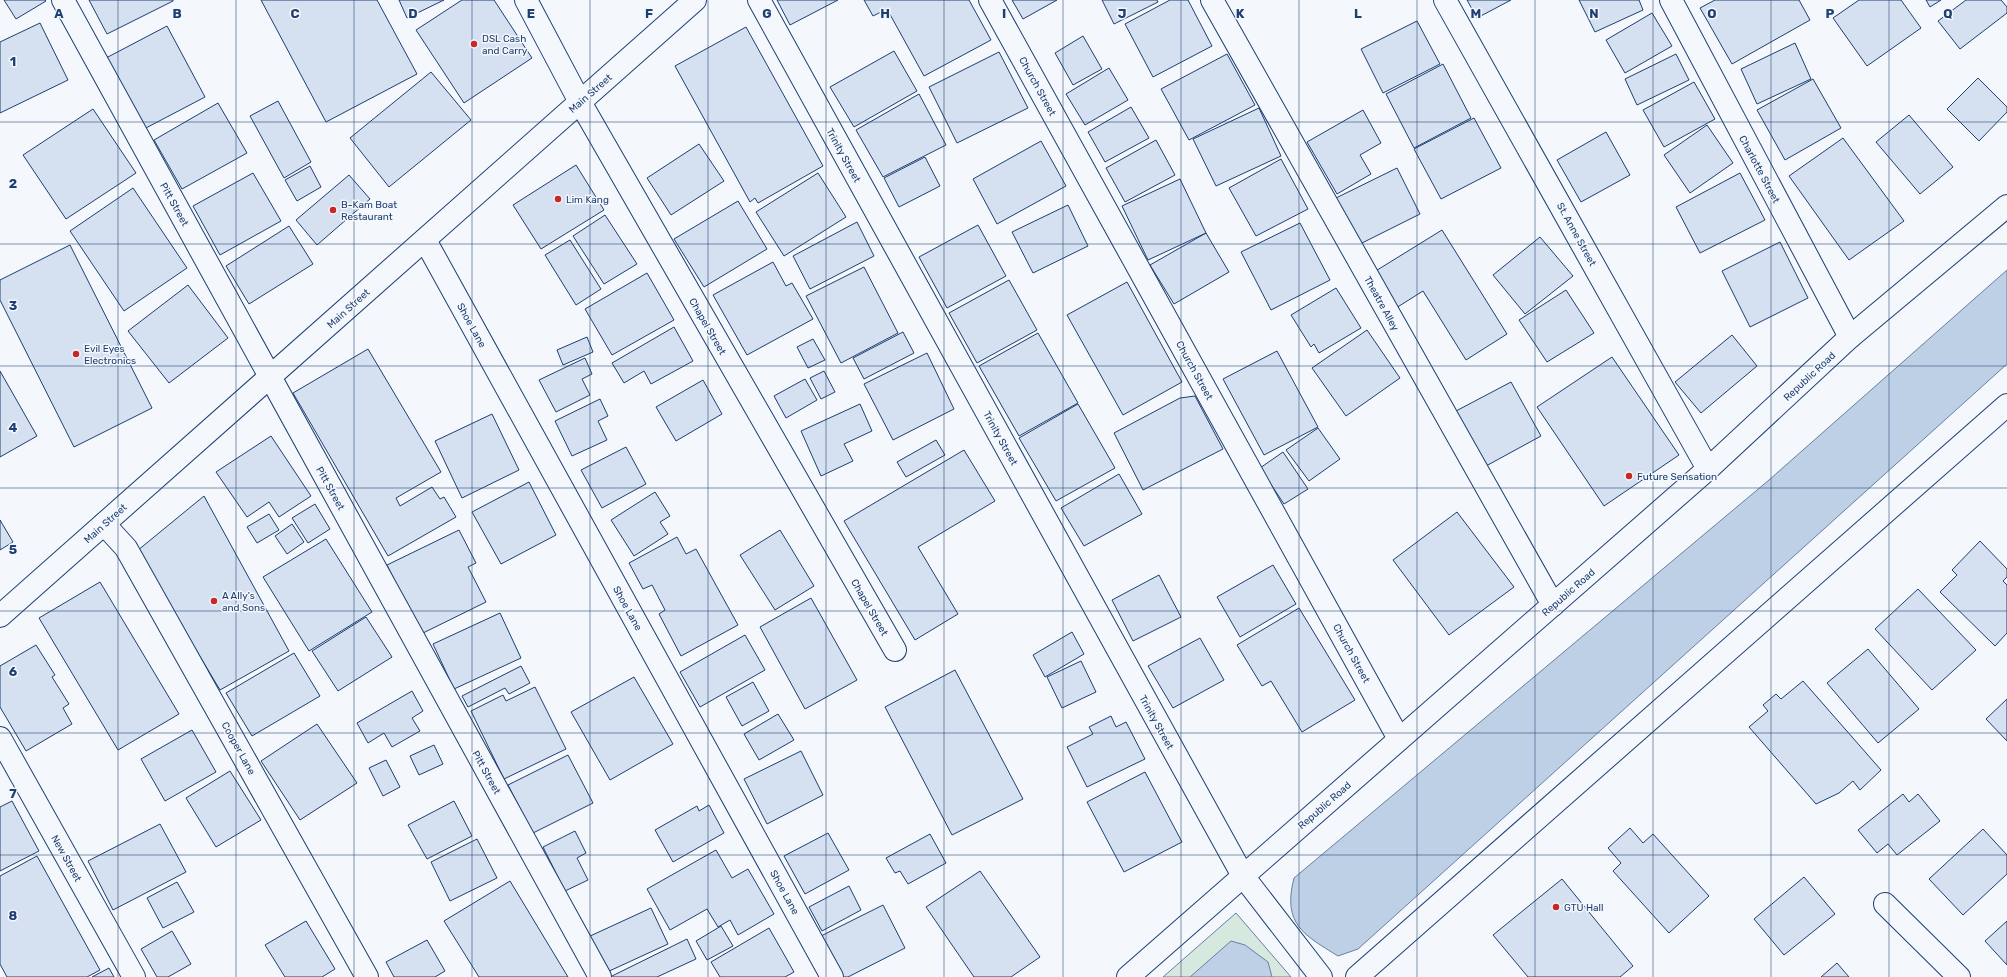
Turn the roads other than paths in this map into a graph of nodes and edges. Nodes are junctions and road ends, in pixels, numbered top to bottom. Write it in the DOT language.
graph roads {
  1 [pos="63,0"];
  2 [pos="526,0"];
  3 [pos="695,0"];
  4 [pos="758,0"];
  5 [pos="990,0"];
  6 [pos="1212,0"];
  7 [pos="1445,0"];
  8 [pos="1671,0"];
  9 [pos="580,102"];
  10 [pos="2007,206"];
  11 [pos="425,240"];
  12 [pos="1850,338"];
  13 [pos="270,377"];
  14 [pos="2007,405"];
  15 [pos="1708,469"];
  16 [pos="104,524"];
  17 [pos="1552,605"];
  18 [pos="0,616"];
  19 [pos="895,650"];
  20 [pos="0,738"];
  21 [pos="1399,739"];
  22 [pos="1243,876"];
  23 [pos="1885,904"];
  24 [pos="134,977"];
  25 [pos="367,977"];
  26 [pos="600,977"];
  27 [pos="832,977"];
  28 [pos="1128,977"];
  29 [pos="1321,977"];
  30 [pos="1357,977"];
  31 [pos="1959,977"];
  1 -- 13 [label="street, Pitt Street"];
  2 -- 9 [label="street, Chapel Street"];
  3 -- 9 [label="street, Main Street"];
  4 -- 22 [label="street, Trinity Street"];
  5 -- 21 [label="street, Church Street"];
  6 -- 17 [label="street, Theatre Alley"];
  7 -- 15 [label="street, St. Anne Street"];
  8 -- 12 [label="street, Charlotte Street"];
  9 -- 11 [label="street, Main Street"];
  9 -- 19 [label="street, Chapel Street"];
  10 -- 12 [label="street, Republic Road"];
  11 -- 13 [label="street, Main Street"];
  11 -- 27 [label="street, Shoe Lane"];
  12 -- 15 [label="street, Republic Road"];
  13 -- 16 [label="street, Main Street"];
  13 -- 26 [label="street, Pitt Street"];
  14 -- 30 [label="street"];
  15 -- 17 [label="street, Republic Road"];
  16 -- 18 [label="street, Main Street"];
  16 -- 25 [label="street, Cooper Lane"];
  17 -- 21 [label="street, Republic Road"];
  20 -- 24 [label="street, New Street"];
  21 -- 22 [label="street, Republic Road"];
  22 -- 28 [label="street, Republic Road"];
  22 -- 29 [label="street, Trinity Street"];
  23 -- 31 [label="street"];
}
